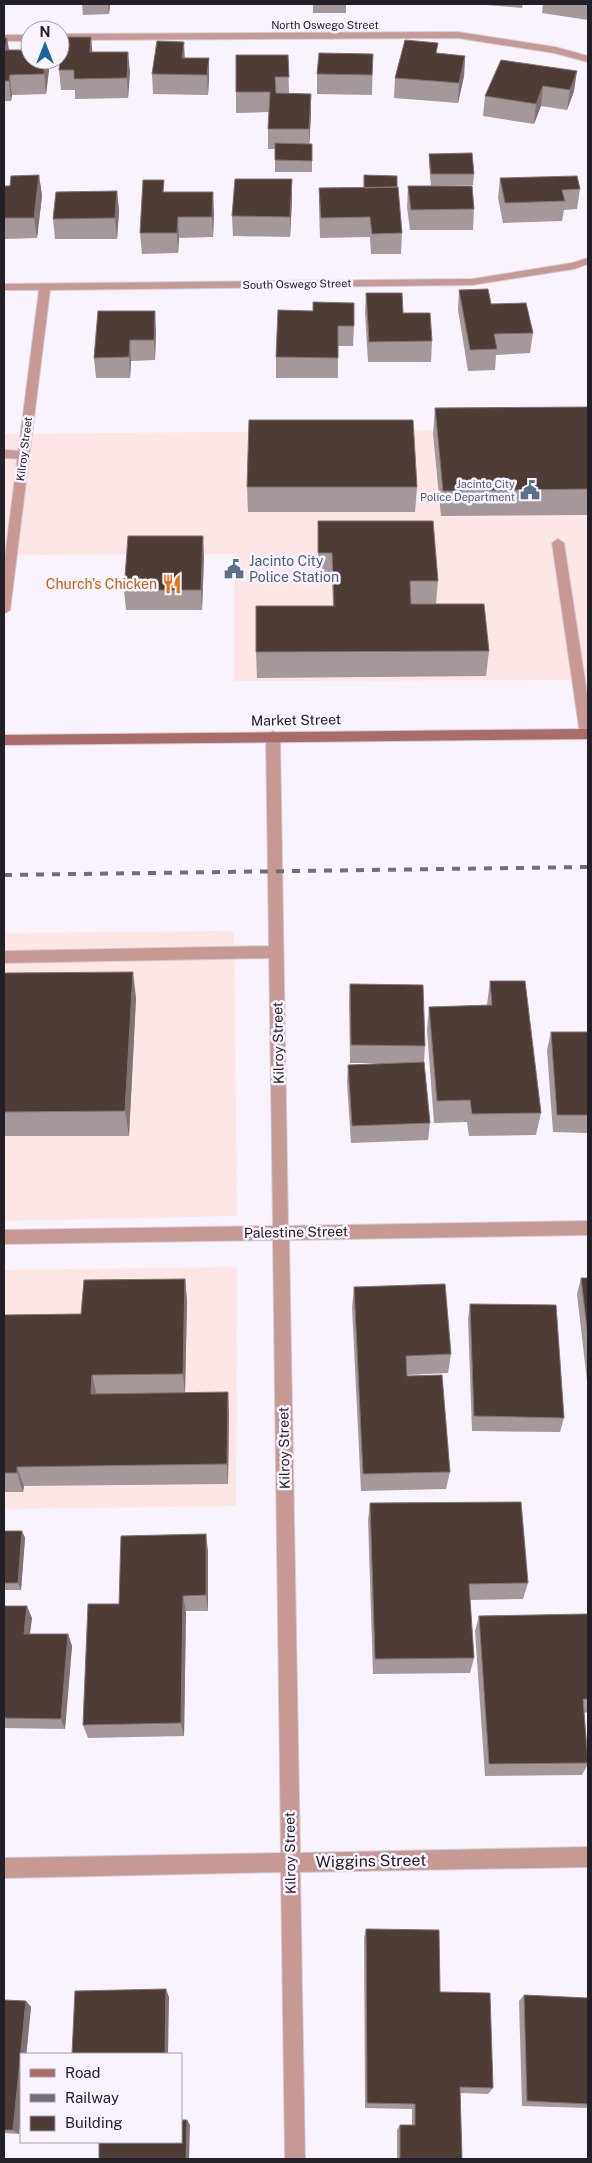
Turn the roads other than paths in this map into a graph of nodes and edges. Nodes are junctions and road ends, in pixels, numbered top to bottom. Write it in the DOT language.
graph roads {
  1 [pos="70,37"];
  2 [pos="4,38"];
  3 [pos="20,38"];
  4 [pos="588,59"];
  5 [pos="588,261"];
  6 [pos="4,287"];
  7 [pos="45,287"];
  8 [pos="4,454"];
  9 [pos="23,455"];
  10 [pos="558,543"];
  11 [pos="4,610"];
  12 [pos="588,734"];
  13 [pos="273,736"];
  14 [pos="4,740"];
  15 [pos="276,952"];
  16 [pos="4,957"];
  17 [pos="588,1228"];
  18 [pos="281,1233"];
  19 [pos="4,1237"];
  20 [pos="588,1857"];
  21 [pos="290,1863"];
  22 [pos="4,1868"];
  23 [pos="295,2159"];
  1 -- 4 [label="street, North Oswego Street"];
  2 -- 3 [label="street"];
  5 -- 7 [label="street, South Oswego Street"];
  6 -- 7 [label="street, South Oswego Street"];
  7 -- 9 [label="street, Kilroy Street"];
  8 -- 9 [label="street"];
  9 -- 11 [label="street, Kilroy Street"];
  10 -- 12 [label="street"];
  12 -- 13 [label="main road, Market Street"];
  13 -- 14 [label="main road, Market Street"];
  13 -- 15 [label="street, Kilroy Street"];
  15 -- 16 [label="street"];
  15 -- 18 [label="street, Kilroy Street"];
  17 -- 18 [label="street, Palestine Street"];
  18 -- 19 [label="street, Palestine Street"];
  18 -- 21 [label="street, Kilroy Street"];
  20 -- 21 [label="street, Wiggins Street"];
  21 -- 22 [label="street, Wiggins Street"];
  21 -- 23 [label="street, Kilroy Street"];
}
